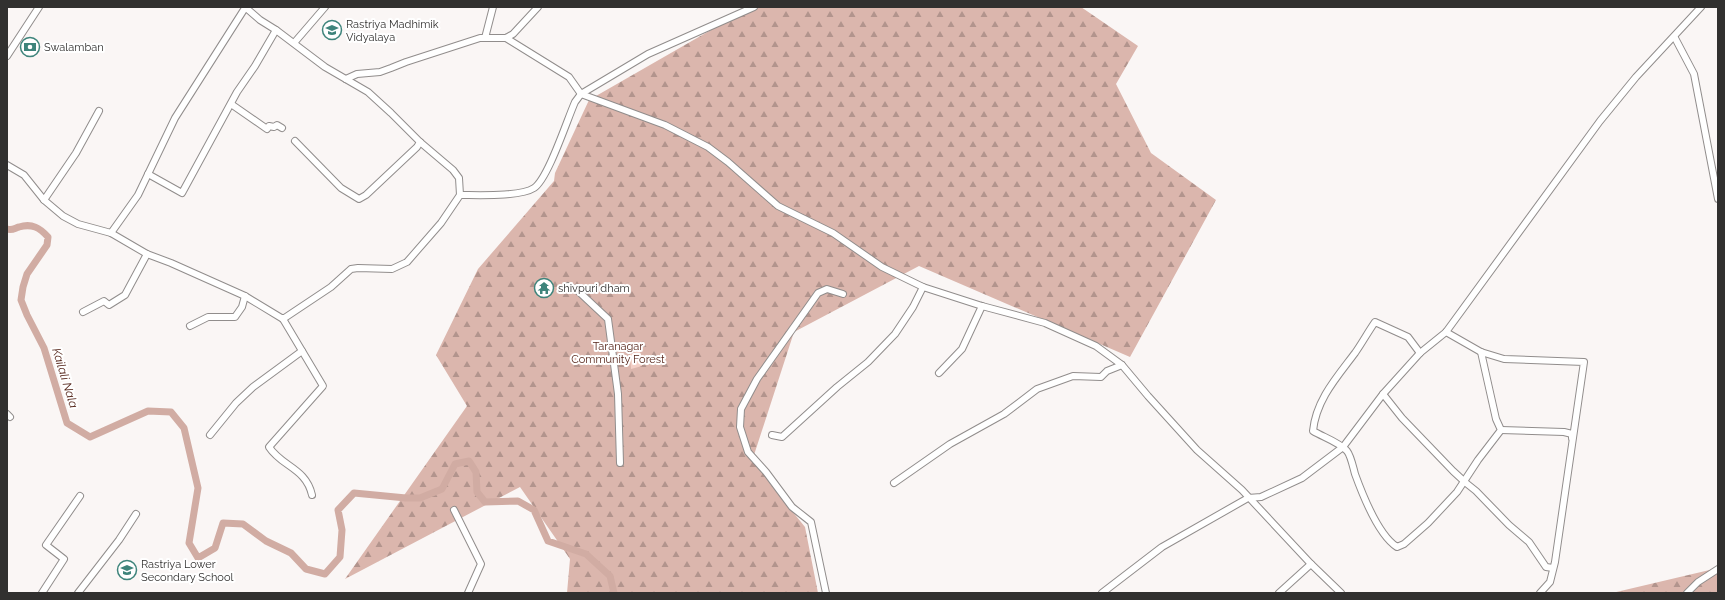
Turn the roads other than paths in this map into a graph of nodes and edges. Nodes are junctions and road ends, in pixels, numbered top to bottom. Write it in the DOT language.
graph roads {
  1 [pos="39,7"];
  2 [pos="245,7"];
  3 [pos="325,7"];
  4 [pos="493,7"];
  5 [pos="538,7"];
  6 [pos="754,7"];
  7 [pos="1702,7"];
  8 [pos="276,30"];
  9 [pos="485,38"];
  10 [pos="506,38"];
  11 [pos="1675,38"];
  12 [pos="294,43"];
  13 [pos="7,56"];
  14 [pos="346,79"];
  15 [pos="581,94"];
  16 [pos="231,104"];
  17 [pos="99,111"];
  18 [pos="282,128"];
  19 [pos="295,141"];
  20 [pos="420,142"];
  21 [pos="7,165"];
  22 [pos="148,174"];
  23 [pos="460,195"];
  24 [pos="1718,199"];
  25 [pos="44,200"];
  26 [pos="112,233"];
  27 [pos="146,254"];
  28 [pos="568,286"];
  29 [pos="924,287"];
  30 [pos="843,294"];
  31 [pos="245,296"];
  32 [pos="982,306"];
  33 [pos="83,312"];
  34 [pos="283,319"];
  35 [pos="190,326"];
  36 [pos="1446,332"];
  37 [pos="302,351"];
  38 [pos="1482,352"];
  39 [pos="1420,353"];
  40 [pos="1122,365"];
  41 [pos="939,373"];
  42 [pos="1383,394"];
  43 [pos="1501,430"];
  44 [pos="210,435"];
  45 [pos="772,435"];
  46 [pos="1572,439"];
  47 [pos="1343,447"];
  48 [pos="620,463"];
  49 [pos="1464,481"];
  50 [pos="894,482"];
  51 [pos="312,495"];
  52 [pos="80,496"];
  53 [pos="1248,498"];
  54 [pos="454,510"];
  55 [pos="136,514"];
  56 [pos="1311,564"];
  57 [pos="1553,568"];
  58 [pos="1718,570"];
  59 [pos="42,593"];
  60 [pos="78,593"];
  61 [pos="468,593"];
  62 [pos="826,593"];
  63 [pos="1102,593"];
  64 [pos="1280,593"];
  65 [pos="1341,593"];
  66 [pos="1540,593"];
  67 [pos="1687,593"];
  1 -- 13 [label="street"];
  2 -- 8 [label="street"];
  2 -- 22 [label="street"];
  3 -- 12 [label="street"];
  4 -- 9 [label="street"];
  5 -- 10 [label="street"];
  6 -- 15 [label="street"];
  7 -- 11 [label="street"];
  8 -- 12 [label="street"];
  8 -- 16 [label="street"];
  9 -- 10 [label="street"];
  9 -- 14 [label="street"];
  10 -- 15 [label="street"];
  11 -- 24 [label="street"];
  11 -- 36 [label="street"];
  12 -- 14 [label="street"];
  14 -- 20 [label="street"];
  15 -- 23 [label="street"];
  15 -- 29 [label="street"];
  16 -- 18 [label="street"];
  16 -- 22 [label="street"];
  17 -- 25 [label="street"];
  19 -- 20 [label="street"];
  20 -- 23 [label="street"];
  21 -- 25 [label="street"];
  22 -- 26 [label="street"];
  23 -- 34 [label="street"];
  25 -- 26 [label="street"];
  26 -- 27 [label="street"];
  27 -- 31 [label="street"];
  27 -- 33 [label="street"];
  28 -- 48 [label="street"];
  29 -- 32 [label="street"];
  29 -- 45 [label="street"];
  30 -- 62 [label="street"];
  31 -- 34 [label="street"];
  31 -- 35 [label="street"];
  32 -- 40 [label="street"];
  32 -- 41 [label="street"];
  34 -- 37 [label="street"];
  36 -- 38 [label="street"];
  36 -- 39 [label="street"];
  37 -- 44 [label="street"];
  37 -- 51 [label="street"];
  38 -- 43 [label="street"];
  38 -- 46 [label="street"];
  39 -- 42 [label="street"];
  39 -- 47 [label="street"];
  40 -- 50 [label="street"];
  40 -- 53 [label="street"];
  42 -- 47 [label="street"];
  42 -- 49 [label="street"];
  43 -- 46 [label="street"];
  43 -- 49 [label="street"];
  46 -- 57 [label="street"];
  47 -- 49 [label="street"];
  47 -- 53 [label="street"];
  49 -- 57 [label="street"];
  52 -- 59 [label="street"];
  53 -- 56 [label="street"];
  53 -- 63 [label="street"];
  54 -- 61 [label="street"];
  55 -- 60 [label="street"];
  56 -- 64 [label="street"];
  56 -- 65 [label="street"];
  57 -- 66 [label="street"];
  58 -- 67 [label="street"];
}
